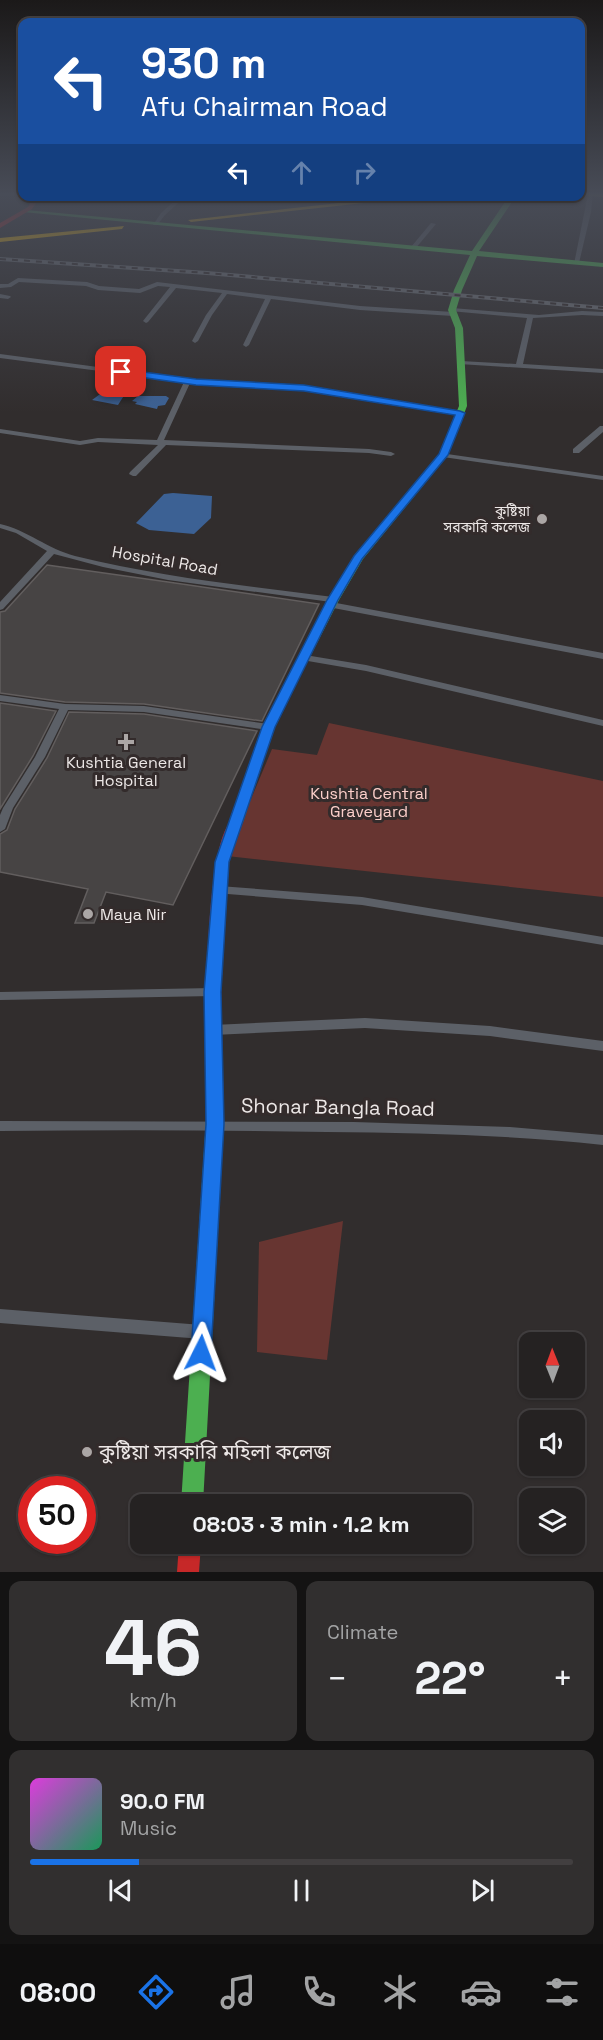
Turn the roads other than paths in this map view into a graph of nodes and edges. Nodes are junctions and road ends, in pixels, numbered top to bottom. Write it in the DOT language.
graph roads {
  1 [pos="469,266"];
  2 [pos="0,286"];
  3 [pos="174,286"];
  4 [pos="226,292"];
  5 [pos="0,296"];
  6 [pos="8,297"];
  7 [pos="269,297"];
  8 [pos="452,312"];
  9 [pos="603,314"];
  10 [pos="530,316"];
  11 [pos="146,321"];
  12 [pos="195,341"];
  13 [pos="246,345"];
  14 [pos="0,356"];
  15 [pos="461,363"];
  16 [pos="519,366"];
  17 [pos="603,371"];
  18 [pos="188,381"];
  19 [pos="460,413"];
  20 [pos="603,428"];
  21 [pos="0,431"];
  22 [pos="162,443"];
  23 [pos="576,451"];
  24 [pos="391,454"];
  25 [pos="443,455"];
  26 [pos="133,474"];
  27 [pos="603,478"];
  28 [pos="0,526"];
  29 [pos="51,552"];
  30 [pos="332,602"];
  31 [pos="0,607"];
  32 [pos="603,656"];
  33 [pos="305,658"];
  34 [pos="0,698"];
  35 [pos="66,707"];
  36 [pos="603,723"];
  37 [pos="268,727"];
  38 [pos="0,829"];
  39 [pos="219,890"];
  40 [pos="603,941"];
  41 [pos="213,992"];
  42 [pos="0,996"];
  43 [pos="213,1030"];
  44 [pos="603,1046"];
  45 [pos="215,1124"];
  46 [pos="0,1126"];
  47 [pos="603,1140"];
  48 [pos="0,1316"];
  49 [pos="202,1332"];
  50 [pos="193,1494"];
  51 [pos="189,1554"];
  52 [pos="188,1572"];
  1 -- 8 [label="main road"];
  2 -- 3 [label="street"];
  3 -- 4 [label="street"];
  3 -- 11 [label="street"];
  4 -- 7 [label="street"];
  4 -- 12 [label="street"];
  5 -- 6 [label="street"];
  7 -- 8 [label="street"];
  7 -- 13 [label="street"];
  8 -- 10 [label="street"];
  8 -- 15 [label="main road"];
  9 -- 10 [label="street"];
  10 -- 16 [label="street"];
  14 -- 18 [label="street"];
  15 -- 16 [label="street"];
  15 -- 19 [label="main road"];
  16 -- 17 [label="street"];
  18 -- 19 [label="street"];
  18 -- 22 [label="street"];
  19 -- 25 [label="main road"];
  20 -- 23 [label="street"];
  21 -- 22 [label="street"];
  22 -- 24 [label="street"];
  22 -- 26 [label="street"];
  25 -- 27 [label="street"];
  25 -- 30 [label="main road"];
  28 -- 29 [label="street, Hospital Road"];
  29 -- 30 [label="street, Hospital Road"];
  29 -- 31 [label="street"];
  30 -- 32 [label="street, Hospital Road"];
  30 -- 33 [label="main road"];
  33 -- 36 [label="street"];
  33 -- 37 [label="main road"];
  34 -- 35 [label="street"];
  35 -- 37 [label="street"];
  35 -- 38 [label="street"];
  37 -- 39 [label="main road"];
  39 -- 40 [label="street"];
  39 -- 41 [label="main road"];
  41 -- 42 [label="street"];
  41 -- 43 [label="main road"];
  43 -- 44 [label="street"];
  43 -- 45 [label="main road"];
  45 -- 46 [label="street, Shonar Bangla Road"];
  45 -- 47 [label="street, Shonar Bangla Road"];
  45 -- 49 [label="main road"];
  48 -- 49 [label="street"];
  49 -- 50 [label="main road"];
  51 -- 52 [label="main road"];
}
